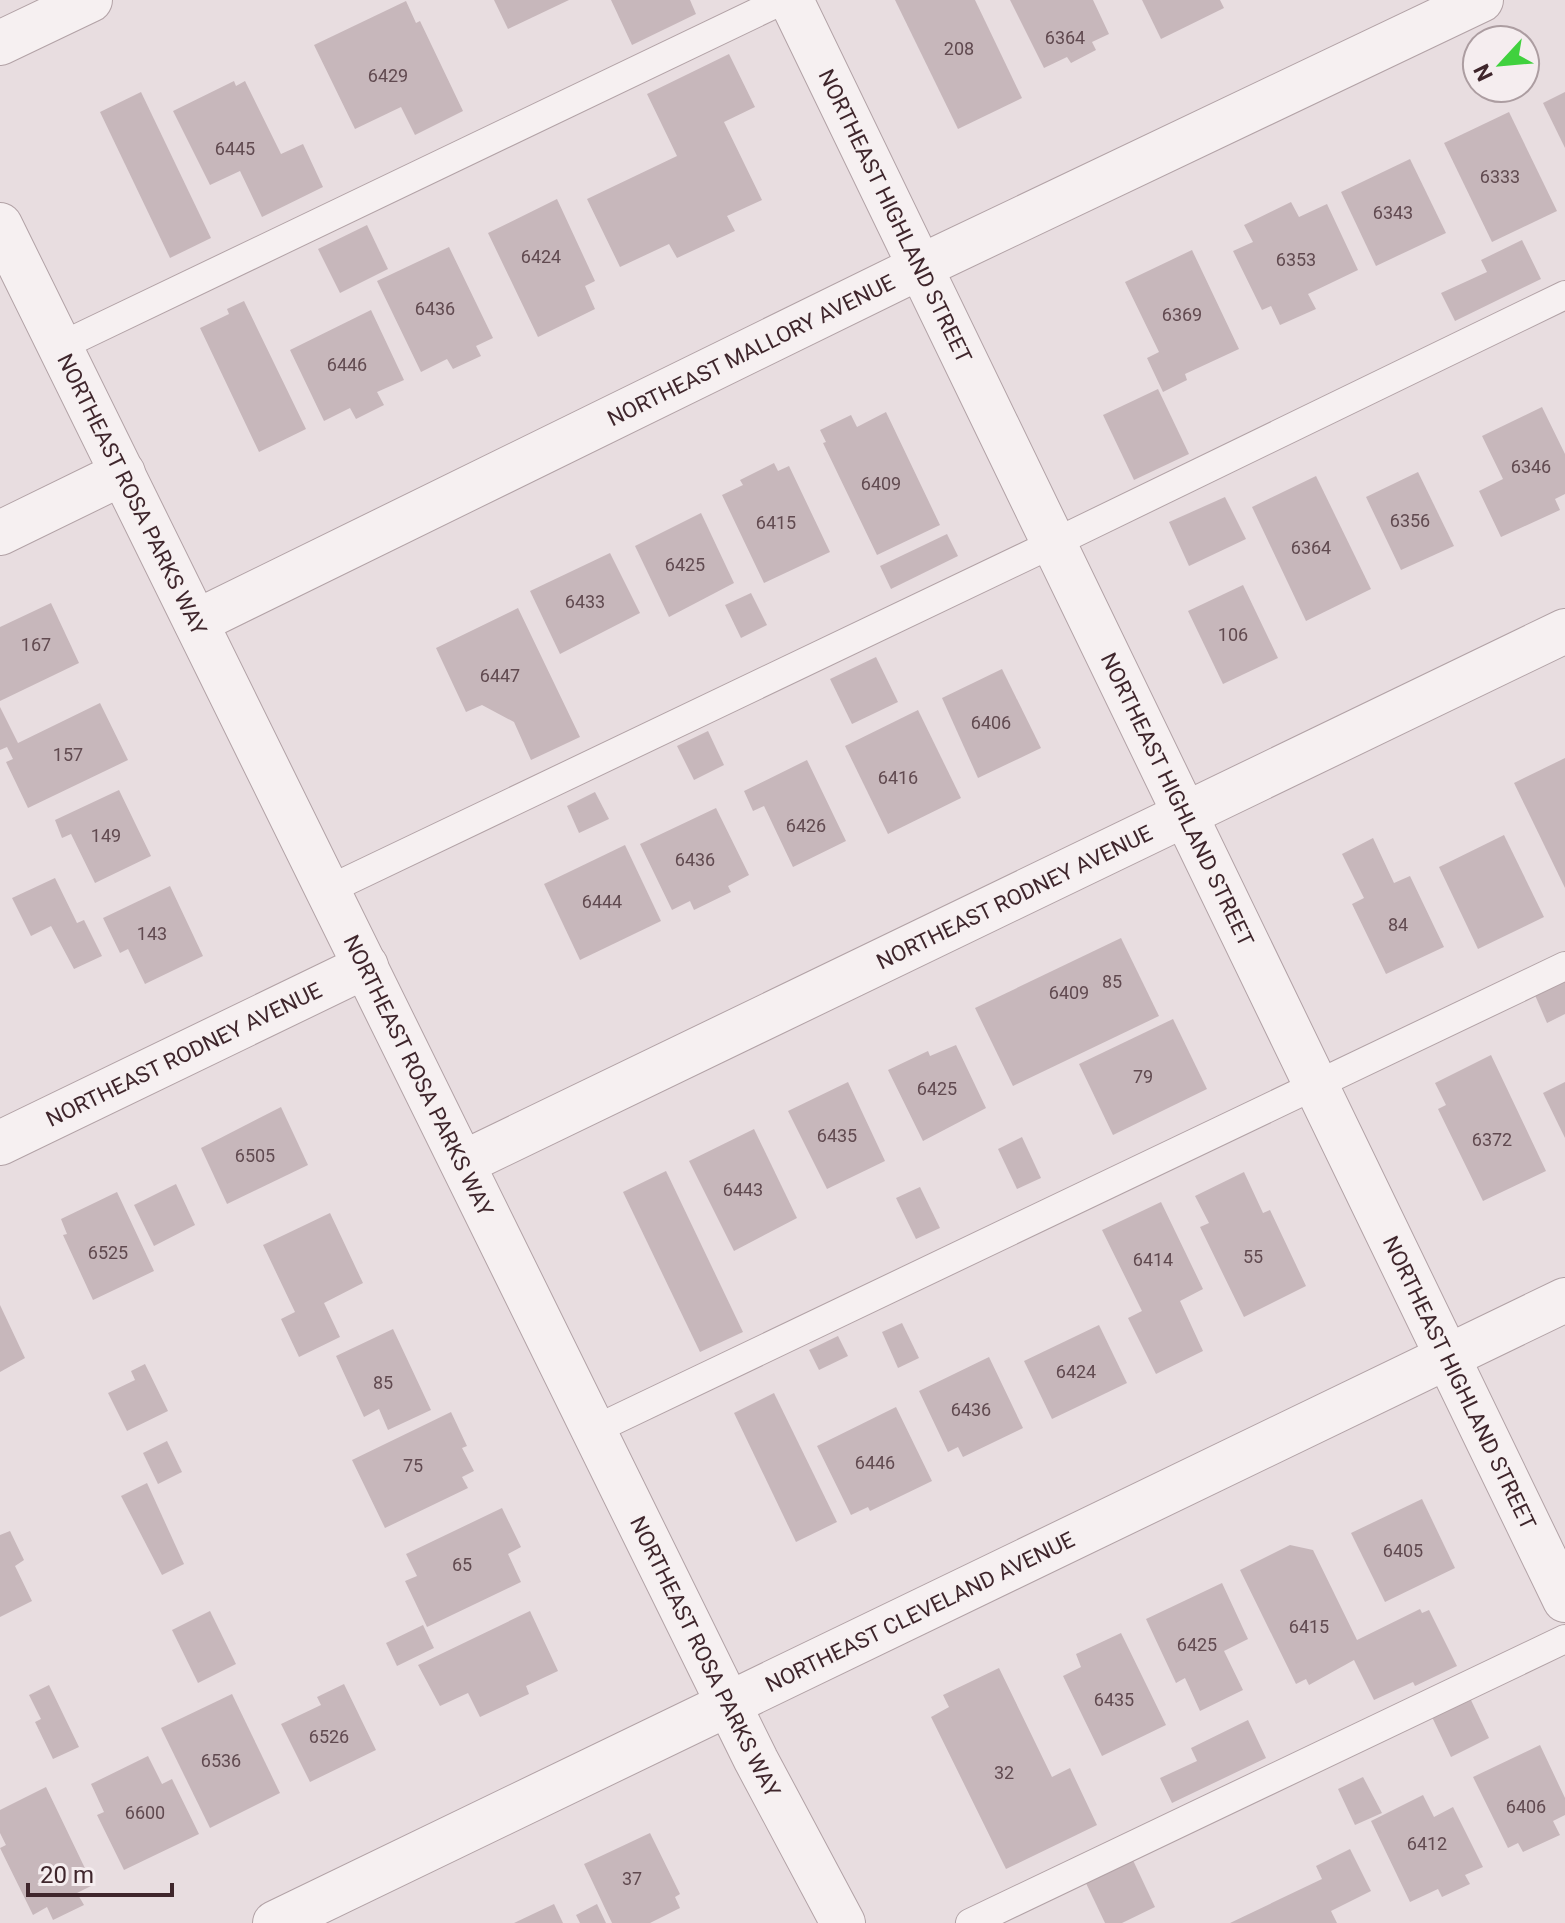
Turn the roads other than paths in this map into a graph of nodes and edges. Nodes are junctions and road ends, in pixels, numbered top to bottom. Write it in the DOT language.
graph roads {
  1 [pos="90,0"];
  2 [pos="783,0"];
  3 [pos="791,0"];
  4 [pos="1481,0"];
  5 [pos="0,43"];
  6 [pos="0,225"];
  7 [pos="920,267"];
  8 [pos="1565,295"];
  9 [pos="61,346"];
  10 [pos="123,473"];
  11 [pos="0,533"];
  12 [pos="1054,543"];
  13 [pos="196,622"];
  14 [pos="1565,631"];
  15 [pos="1185,814"];
  16 [pos="328,890"];
  17 [pos="366,966"];
  18 [pos="1565,966"];
  19 [pos="1316,1087"];
  20 [pos="0,1143"];
  21 [pos="463,1163"];
  22 [pos="1565,1300"];
  23 [pos="1447,1357"];
  24 [pos="594,1430"];
  25 [pos="1565,1600"];
  26 [pos="1565,1639"];
  27 [pos="729,1704"];
  28 [pos="275,1923"];
  29 [pos="843,1923"];
  30 [pos="970,1923"];
  1 -- 5 [label="street"];
  2 -- 9 [label="lane"];
  3 -- 7 [label="street, NORTHEAST HIGHLAND STREET"];
  4 -- 7 [label="street, NORTHEAST MALLORY AVENUE"];
  6 -- 9 [label="street, NORTHEAST ROSA PARKS WAY"];
  7 -- 12 [label="street, NORTHEAST HIGHLAND STREET"];
  7 -- 13 [label="street, NORTHEAST MALLORY AVENUE"];
  8 -- 12 [label="lane"];
  9 -- 10 [label="street, NORTHEAST ROSA PARKS WAY"];
  10 -- 11 [label="street"];
  10 -- 13 [label="street, NORTHEAST ROSA PARKS WAY"];
  12 -- 15 [label="street, NORTHEAST HIGHLAND STREET"];
  12 -- 16 [label="lane"];
  13 -- 16 [label="street, NORTHEAST ROSA PARKS WAY"];
  14 -- 15 [label="street, NORTHEAST RODNEY AVENUE"];
  15 -- 19 [label="street, NORTHEAST HIGHLAND STREET"];
  15 -- 21 [label="street, NORTHEAST RODNEY AVENUE"];
  16 -- 17 [label="street, NORTHEAST ROSA PARKS WAY"];
  17 -- 20 [label="street, NORTHEAST RODNEY AVENUE"];
  17 -- 21 [label="street, NORTHEAST ROSA PARKS WAY"];
  18 -- 19 [label="lane"];
  19 -- 23 [label="street, NORTHEAST HIGHLAND STREET"];
  19 -- 24 [label="lane"];
  21 -- 24 [label="street, NORTHEAST ROSA PARKS WAY"];
  22 -- 23 [label="street, NORTHEAST CLEVELAND AVENUE"];
  23 -- 25 [label="street, NORTHEAST HIGHLAND STREET"];
  23 -- 27 [label="street, NORTHEAST CLEVELAND AVENUE"];
  24 -- 27 [label="street, NORTHEAST ROSA PARKS WAY"];
  26 -- 30 [label="lane"];
  27 -- 28 [label="street, NORTHEAST CLEVELAND AVENUE"];
  27 -- 29 [label="street, NORTHEAST ROSA PARKS WAY"];
}
